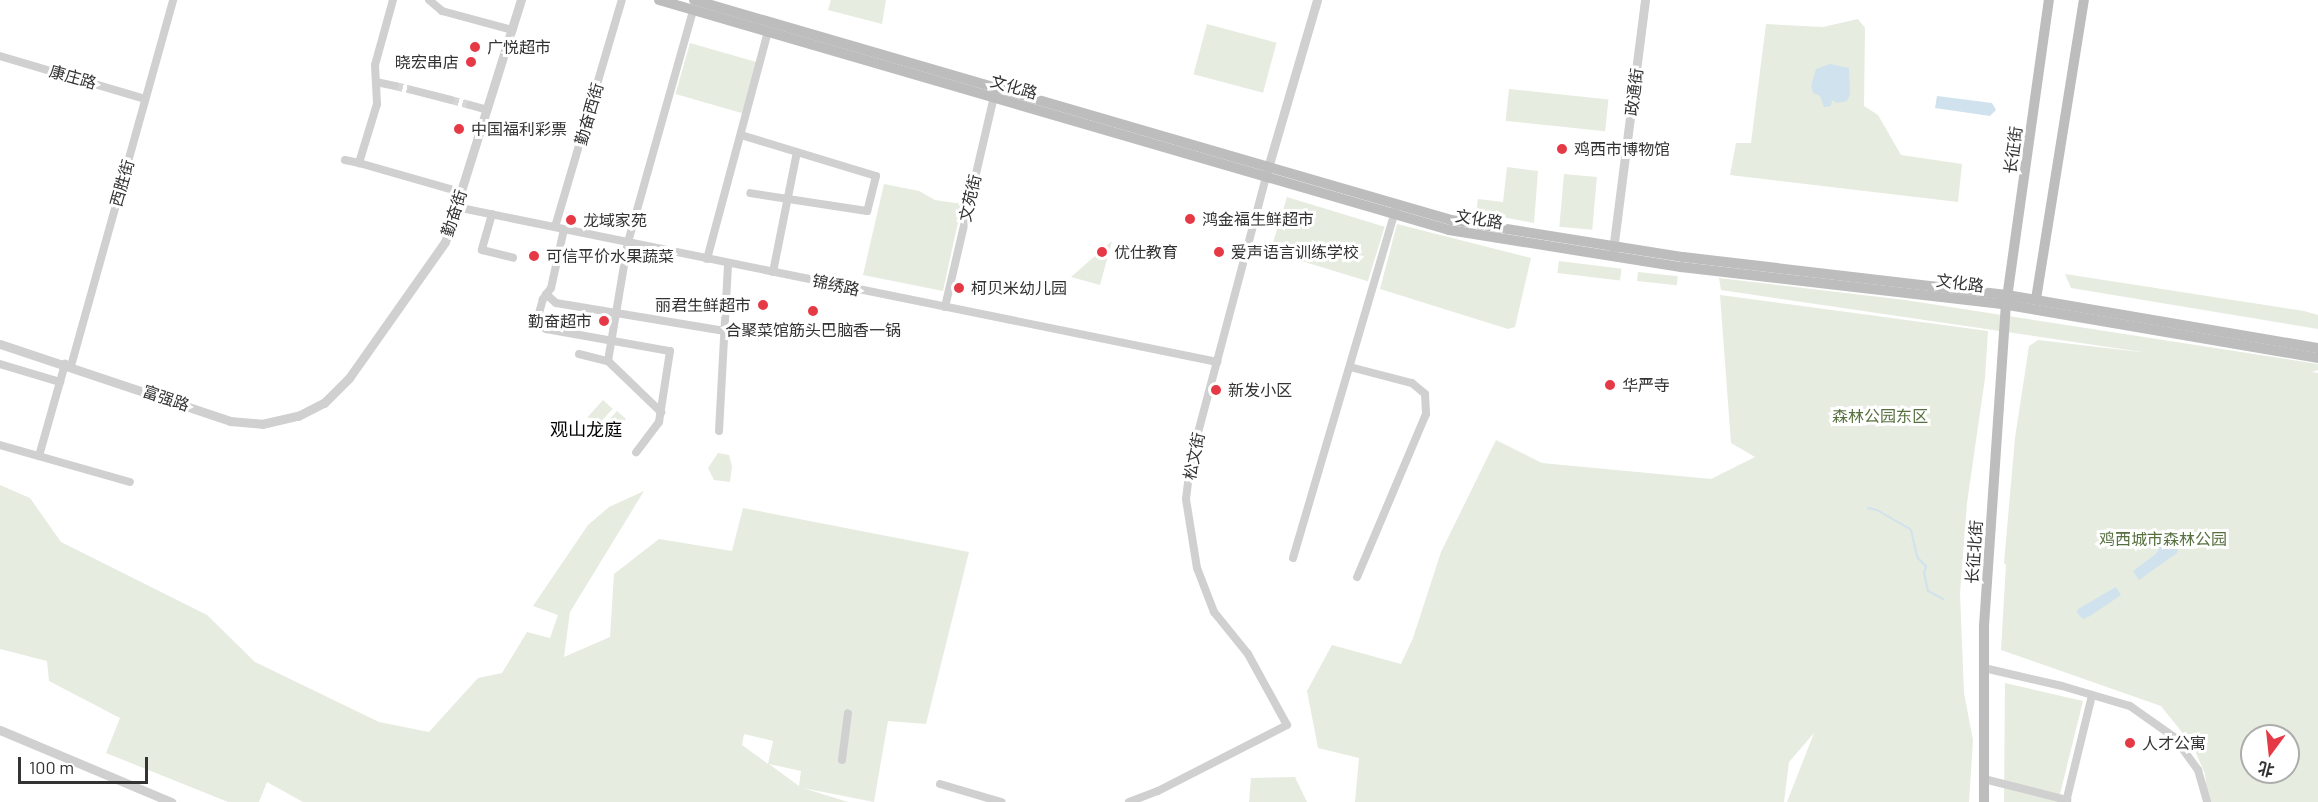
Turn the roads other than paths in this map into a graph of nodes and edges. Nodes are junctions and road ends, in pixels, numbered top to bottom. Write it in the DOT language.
graph roads {
  1 [pos="173,0"];
  2 [pos="393,0"];
  3 [pos="429,0"];
  4 [pos="521,0"];
  5 [pos="622,0"];
  6 [pos="659,0"];
  7 [pos="1317,0"];
  8 [pos="1645,0"];
  9 [pos="2049,0"];
  10 [pos="2084,0"];
  11 [pos="694,5"];
  12 [pos="512,30"];
  13 [pos="768,32"];
  14 [pos="0,56"];
  15 [pos="376,82"];
  16 [pos="395,86"];
  17 [pos="412,90"];
  18 [pos="995,93"];
  19 [pos="145,99"];
  20 [pos="452,100"];
  21 [pos="470,105"];
  22 [pos="487,110"];
  23 [pos="741,135"];
  24 [pos="797,152"];
  25 [pos="345,160"];
  26 [pos="359,163"];
  27 [pos="1267,172"];
  28 [pos="461,192"];
  29 [pos="750,193"];
  30 [pos="788,199"];
  31 [pos="456,207"];
  32 [pos="1396,209"];
  33 [pos="492,214"];
  34 [pos="559,228"];
  35 [pos="628,242"];
  36 [pos="1613,251"];
  37 [pos="513,258"];
  38 [pos="707,259"];
  39 [pos="728,263"];
  40 [pos="773,272"];
  41 [pos="546,294"];
  42 [pos="2036,299"];
  43 [pos="2007,300"];
  44 [pos="945,307"];
  45 [pos="725,331"];
  46 [pos="613,341"];
  47 [pos="0,344"];
  48 [pos="2318,348"];
  49 [pos="579,354"];
  50 [pos="2318,358"];
  51 [pos="608,361"];
  52 [pos="1217,362"];
  53 [pos="0,364"];
  54 [pos="68,365"];
  55 [pos="1350,367"];
  56 [pos="60,382"];
  57 [pos="330,397"];
  58 [pos="661,412"];
  59 [pos="719,431"];
  60 [pos="0,445"];
  61 [pos="636,452"];
  62 [pos="39,456"];
  63 [pos="130,482"];
  64 [pos="1293,558"];
  65 [pos="1357,577"];
  66 [pos="1984,668"];
  67 [pos="2092,695"];
  68 [pos="848,713"];
  69 [pos="0,730"];
  70 [pos="842,760"];
  71 [pos="1984,778"];
  72 [pos="940,784"];
  73 [pos="2067,801"];
  74 [pos="171,802"];
  75 [pos="1000,802"];
  76 [pos="1129,802"];
  77 [pos="1984,802"];
  78 [pos="2207,802"];
  1 -- 19 [label="street, 西胜街"];
  2 -- 15 [label="street"];
  3 -- 12 [label="street"];
  4 -- 12 [label="street, 勤奋街"];
  5 -- 34 [label="street, 勤奋西街"];
  6 -- 11 [label="main road, 文化路"];
  7 -- 27 [label="street, 松文街"];
  8 -- 36 [label="street, 政通街"];
  9 -- 43 [label="main road, 长征街"];
  10 -- 42 [label="main road"];
  11 -- 13 [label="main road, 文化路"];
  11 -- 18 [label="main road, 文化路"];
  11 -- 35 [label="street"];
  12 -- 22 [label="street, 勤奋街"];
  13 -- 18 [label="main road, 文化路"];
  13 -- 23 [label="street"];
  14 -- 19 [label="street, 康庄路"];
  15 -- 16 [label="street"];
  15 -- 26 [label="street"];
  17 -- 20 [label="street"];
  18 -- 27 [label="main road, 文化路"];
  18 -- 44 [label="street, 文苑街"];
  19 -- 54 [label="street, 西胜街"];
  21 -- 22 [label="street"];
  22 -- 28 [label="street, 勤奋街"];
  23 -- 24 [label="street"];
  23 -- 38 [label="street"];
  24 -- 30 [label="street"];
  24 -- 30 [label="street"];
  25 -- 26 [label="street"];
  26 -- 28 [label="street"];
  27 -- 32 [label="main road, 文化路"];
  27 -- 52 [label="street, 松文街"];
  28 -- 31 [label="street, 勤奋街"];
  29 -- 30 [label="street"];
  30 -- 40 [label="street"];
  31 -- 33 [label="street, 锦绣路"];
  31 -- 57 [label="street, 勤奋街"];
  32 -- 36 [label="main road, 文化路"];
  32 -- 55 [label="street"];
  33 -- 34 [label="street, 锦绣路"];
  33 -- 37 [label="street"];
  34 -- 35 [label="street, 锦绣路"];
  34 -- 41 [label="street, 勤奋西街"];
  35 -- 38 [label="street, 锦绣路"];
  35 -- 46 [label="street"];
  36 -- 43 [label="main road, 文化路"];
  38 -- 39 [label="street, 锦绣路"];
  39 -- 40 [label="street, 锦绣路"];
  39 -- 45 [label="street"];
  40 -- 44 [label="street, 锦绣路"];
  41 -- 45 [label="street"];
  41 -- 46 [label="street, 勤奋西街"];
  42 -- 43 [label="main road, 文化路"];
  42 -- 48 [label="main road, 文化路"];
  43 -- 50 [label="main road, 文化路"];
  43 -- 66 [label="main road, 长征北街"];
  44 -- 52 [label="street, 锦绣路"];
  45 -- 59 [label="street"];
  46 -- 51 [label="street"];
  46 -- 58 [label="street"];
  47 -- 54 [label="street, 富强路"];
  49 -- 51 [label="street"];
  51 -- 58 [label="street"];
  52 -- 76 [label="street, 松文街"];
  53 -- 56 [label="street"];
  54 -- 56 [label="street, 西胜街"];
  54 -- 57 [label="street, 富强路"];
  55 -- 64 [label="street"];
  55 -- 65 [label="street"];
  56 -- 62 [label="street, 西胜街"];
  58 -- 61 [label="street"];
  60 -- 62 [label="street"];
  62 -- 63 [label="street"];
  66 -- 67 [label="street"];
  66 -- 71 [label="main road, 长征北街"];
  67 -- 73 [label="street"];
  67 -- 78 [label="street"];
  68 -- 70 [label="street"];
  69 -- 74 [label="street"];
  71 -- 73 [label="street"];
  71 -- 77 [label="main road, 长征北街"];
  72 -- 75 [label="street"];
}
